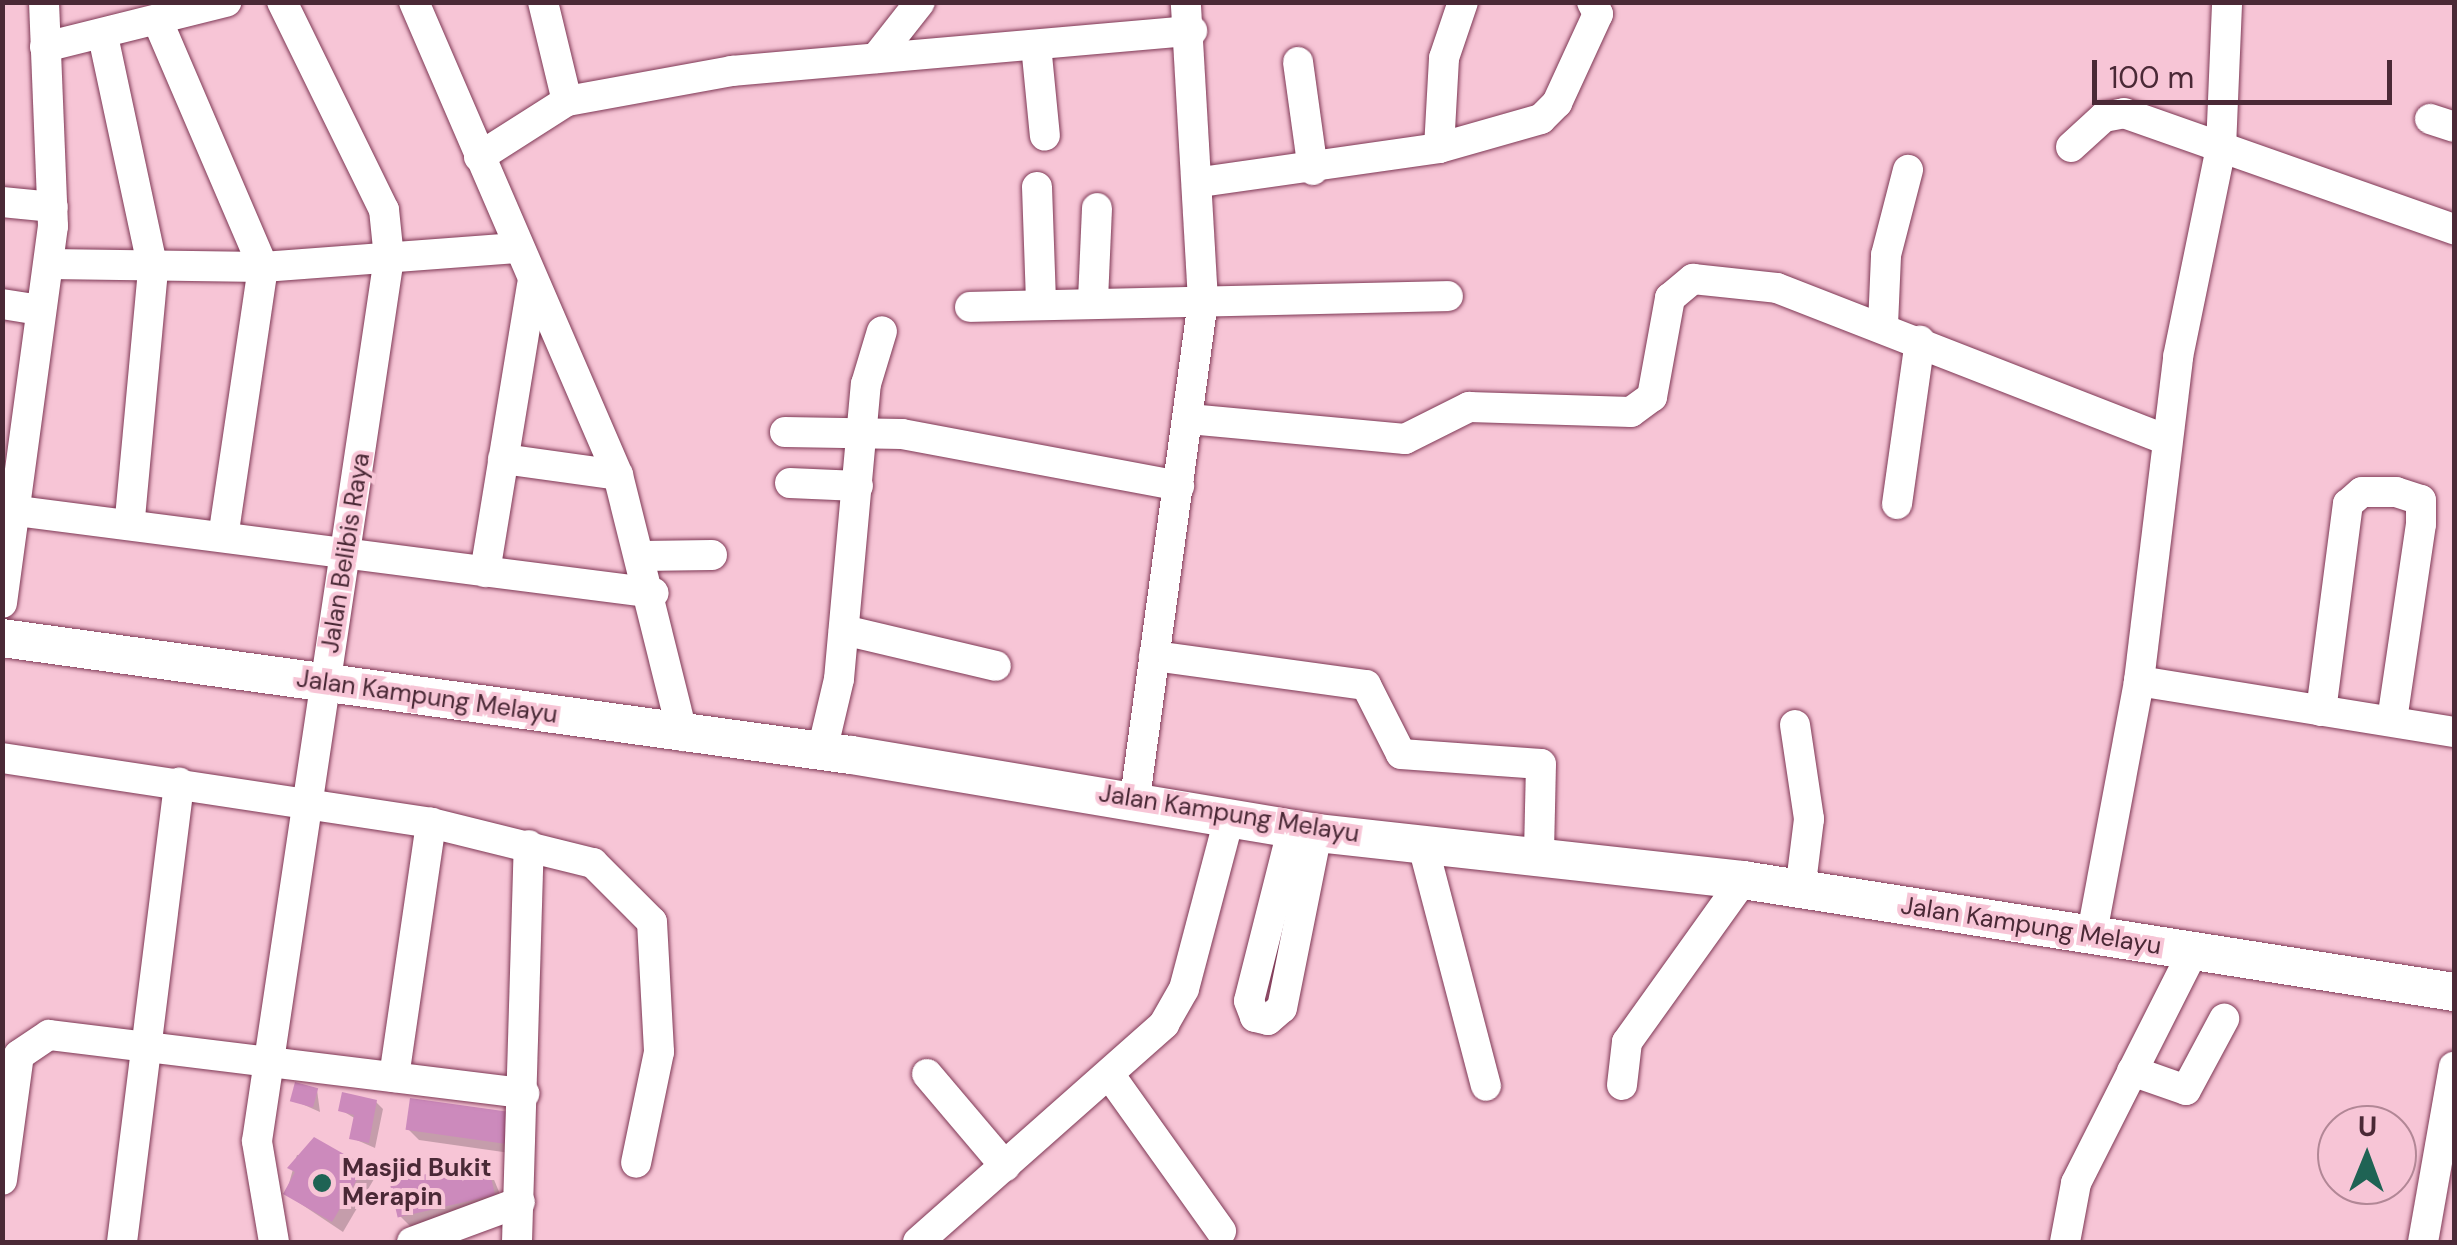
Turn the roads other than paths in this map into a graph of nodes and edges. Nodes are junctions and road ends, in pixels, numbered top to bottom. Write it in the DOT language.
graph roads {
  1 [pos="44,2"];
  2 [pos="226,2"];
  3 [pos="282,2"];
  4 [pos="414,2"];
  5 [pos="543,2"];
  6 [pos="920,2"];
  7 [pos="1463,2"];
  8 [pos="1592,2"];
  9 [pos="2227,2"];
  10 [pos="1189,17"];
  11 [pos="159,24"];
  12 [pos="102,36"];
  13 [pos="1036,45"];
  14 [pos="45,47"];
  15 [pos="876,58"];
  16 [pos="1298,62"];
  17 [pos="567,101"];
  18 [pos="1045,136"];
  19 [pos="1439,148"];
  20 [pos="2071,148"];
  21 [pos="2221,148"];
  22 [pos="479,157"];
  23 [pos="1313,170"];
  24 [pos="1908,170"];
  25 [pos="1201,182"];
  26 [pos="1038,187"];
  27 [pos="2,202"];
  28 [pos="53,207"];
  29 [pos="1097,208"];
  30 [pos="2454,229"];
  31 [pos="516,248"];
  32 [pos="389,258"];
  33 [pos="49,264"];
  34 [pos="263,267"];
  35 [pos="153,270"];
  36 [pos="532,286"];
  37 [pos="1448,296"];
  38 [pos="1094,300"];
  39 [pos="1203,301"];
  40 [pos="1042,303"];
  41 [pos="2,304"];
  42 [pos="970,306"];
  43 [pos="41,310"];
  44 [pos="1883,325"];
  45 [pos="882,331"];
  46 [pos="1920,341"];
  47 [pos="16,404"];
  48 [pos="1189,419"];
  49 [pos="786,432"];
  50 [pos="866,432"];
  51 [pos="2166,440"];
  52 [pos="503,459"];
  53 [pos="618,475"];
  54 [pos="790,483"];
  55 [pos="858,486"];
  56 [pos="1179,486"];
  57 [pos="1897,504"];
  58 [pos="10,510"];
  59 [pos="130,519"];
  60 [pos="224,532"];
  61 [pos="346,551"];
  62 [pos="712,555"];
  63 [pos="642,556"];
  64 [pos="485,572"];
  65 [pos="654,593"];
  66 [pos="2,603"];
  67 [pos="844,630"];
  68 [pos="2,638"];
  69 [pos="1154,656"];
  70 [pos="996,666"];
  71 [pos="2139,681"];
  72 [pos="326,682"];
  73 [pos="2321,712"];
  74 [pos="2392,721"];
  75 [pos="1795,725"];
  76 [pos="2454,732"];
  77 [pos="683,736"];
  78 [pos="822,751"];
  79 [pos="2,758"];
  80 [pos="179,783"];
  81 [pos="1135,798"];
  82 [pos="314,802"];
  83 [pos="1230,815"];
  84 [pos="432,823"];
  85 [pos="1305,830"];
  86 [pos="1422,842"];
  87 [pos="528,844"];
  88 [pos="1539,855"];
  89 [pos="1743,880"];
  90 [pos="1800,891"];
  91 [pos="2092,933"];
  92 [pos="2193,952"];
  93 [pos="2454,992"];
  94 [pos="2224,1020"];
  95 [pos="145,1046"];
  96 [pos="274,1060"];
  97 [pos="2454,1066"];
  98 [pos="2132,1071"];
  99 [pos="928,1074"];
  100 [pos="1108,1074"];
  101 [pos="394,1076"];
  102 [pos="1622,1085"];
  103 [pos="1486,1086"];
  104 [pos="524,1093"];
  105 [pos="6,1126"];
  106 [pos="636,1164"];
  107 [pos="1005,1166"];
  108 [pos="2,1180"];
  109 [pos="520,1202"];
  110 [pos="1221,1230"];
  111 [pos="127,1234"];
  112 [pos="274,1242"];
  113 [pos="412,1242"];
  114 [pos="517,1242"];
  115 [pos="918,1242"];
  116 [pos="2065,1242"];
  117 [pos="2423,1242"];
  1 -- 14 [label="street"];
  2 -- 11 [label="street"];
  3 -- 32 [label="street, Jalan Belibis Raya"];
  4 -- 22 [label="street"];
  5 -- 17 [label="street"];
  6 -- 15 [label="street"];
  7 -- 19 [label="street"];
  8 -- 19 [label="street"];
  9 -- 21 [label="street"];
  10 -- 13 [label="street"];
  10 -- 25 [label="street"];
  11 -- 12 [label="street"];
  11 -- 34 [label="street"];
  12 -- 14 [label="street"];
  12 -- 35 [label="street"];
  13 -- 15 [label="street"];
  13 -- 18 [label="street"];
  14 -- 28 [label="street"];
  15 -- 17 [label="street"];
  16 -- 23 [label="street"];
  17 -- 22 [label="street"];
  19 -- 23 [label="street"];
  20 -- 21 [label="street"];
  21 -- 30 [label="street"];
  21 -- 51 [label="street"];
  22 -- 31 [label="street"];
  23 -- 25 [label="street"];
  24 -- 44 [label="street"];
  25 -- 39 [label="street"];
  26 -- 40 [label="street"];
  27 -- 28 [label="street"];
  28 -- 33 [label="street"];
  29 -- 38 [label="street"];
  31 -- 32 [label="street"];
  31 -- 36 [label="street"];
  32 -- 34 [label="street"];
  32 -- 61 [label="street, Jalan Belibis Raya"];
  33 -- 35 [label="street"];
  33 -- 43 [label="street"];
  34 -- 35 [label="street"];
  34 -- 60 [label="street"];
  35 -- 59 [label="street"];
  36 -- 52 [label="street"];
  36 -- 53 [label="street"];
  37 -- 39 [label="street"];
  38 -- 39 [label="street"];
  38 -- 40 [label="street"];
  39 -- 48 [label="street"];
  40 -- 42 [label="street"];
  41 -- 43 [label="street"];
  43 -- 47 [label="street"];
  44 -- 46 [label="street"];
  44 -- 48 [label="street"];
  45 -- 50 [label="street"];
  46 -- 51 [label="street"];
  46 -- 57 [label="street"];
  47 -- 58 [label="street"];
  48 -- 56 [label="street"];
  49 -- 50 [label="street"];
  50 -- 55 [label="street"];
  50 -- 56 [label="street"];
  51 -- 71 [label="street"];
  52 -- 53 [label="street"];
  52 -- 64 [label="street"];
  53 -- 63 [label="street"];
  54 -- 55 [label="street"];
  55 -- 67 [label="street"];
  56 -- 69 [label="street"];
  58 -- 59 [label="street"];
  58 -- 66 [label="street"];
  59 -- 60 [label="street"];
  60 -- 61 [label="street"];
  61 -- 64 [label="street"];
  61 -- 72 [label="street, Jalan Belibis Raya"];
  62 -- 63 [label="street"];
  63 -- 65 [label="street"];
  64 -- 65 [label="street"];
  65 -- 77 [label="street"];
  67 -- 70 [label="street"];
  67 -- 78 [label="street"];
  68 -- 72 [label="main road, Jalan Kampung Melayu"];
  69 -- 81 [label="street"];
  69 -- 88 [label="street"];
  71 -- 73 [label="street"];
  71 -- 91 [label="street"];
  72 -- 77 [label="main road, Jalan Kampung Melayu"];
  72 -- 82 [label="street, Jalan Belibis Raya"];
  73 -- 74 [label="street"];
  73 -- 74 [label="street"];
  74 -- 76 [label="street"];
  75 -- 90 [label="street"];
  77 -- 78 [label="main road, Jalan Kampung Melayu"];
  78 -- 81 [label="main road, Jalan Kampung Melayu"];
  79 -- 80 [label="street"];
  80 -- 82 [label="street"];
  80 -- 95 [label="street"];
  81 -- 83 [label="main road, Jalan Kampung Melayu"];
  82 -- 84 [label="street"];
  82 -- 96 [label="street, Jalan Belibis Raya"];
  83 -- 85 [label="main road, Jalan Kampung Melayu"];
  83 -- 100 [label="street"];
  84 -- 87 [label="street"];
  84 -- 101 [label="street"];
  85 -- 85 [label="street"];
  85 -- 86 [label="main road, Jalan Kampung Melayu"];
  86 -- 88 [label="main road, Jalan Kampung Melayu"];
  86 -- 103 [label="street"];
  87 -- 104 [label="street"];
  87 -- 106 [label="street"];
  88 -- 89 [label="main road, Jalan Kampung Melayu"];
  89 -- 90 [label="main road, Jalan Kampung Melayu"];
  89 -- 102 [label="street"];
  90 -- 91 [label="main road, Jalan Kampung Melayu"];
  91 -- 92 [label="main road, Jalan Kampung Melayu"];
  92 -- 93 [label="main road, Jalan Kampung Melayu"];
  92 -- 98 [label="street"];
  94 -- 98 [label="street"];
  95 -- 96 [label="street"];
  95 -- 105 [label="street"];
  95 -- 111 [label="street"];
  96 -- 101 [label="street"];
  96 -- 112 [label="street, Jalan Belibis Raya"];
  97 -- 117 [label="street"];
  98 -- 116 [label="street"];
  99 -- 107 [label="street"];
  100 -- 107 [label="street"];
  100 -- 110 [label="street"];
  101 -- 104 [label="street"];
  104 -- 109 [label="street"];
  105 -- 108 [label="street"];
  107 -- 115 [label="street"];
  109 -- 113 [label="street"];
  109 -- 114 [label="street"];
}
